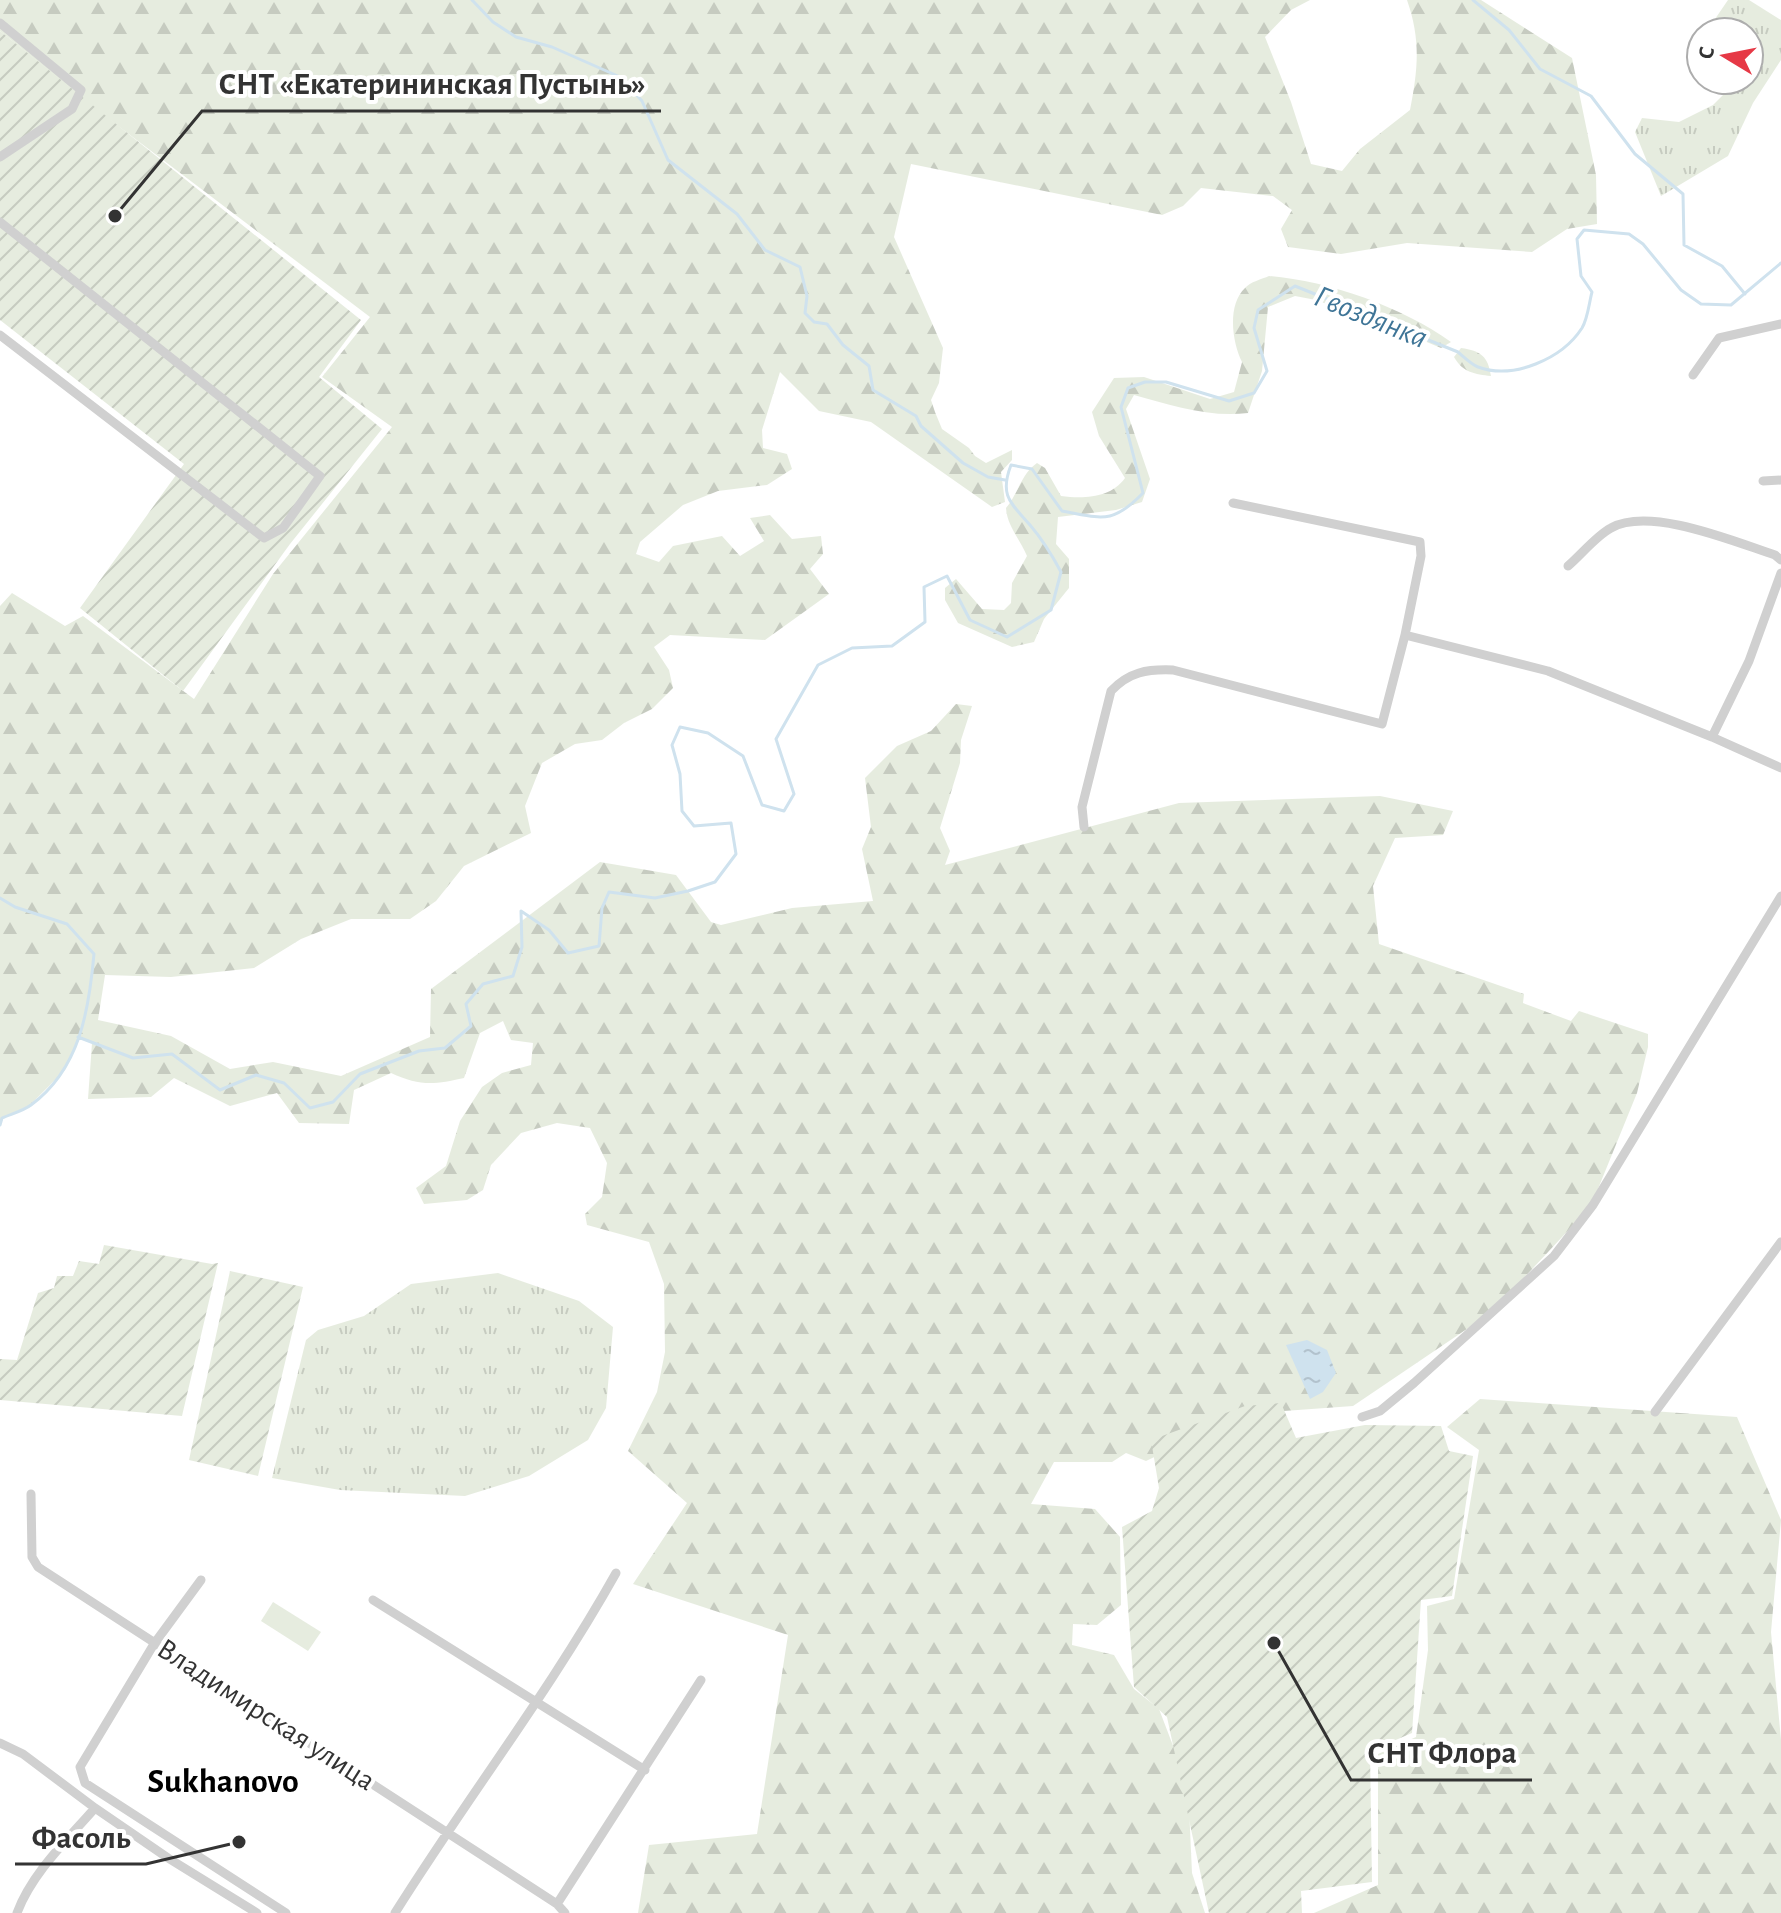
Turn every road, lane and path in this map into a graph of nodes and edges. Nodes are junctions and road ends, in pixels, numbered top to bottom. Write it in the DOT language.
graph roads {
  1 [pos="0,23"];
  2 [pos="0,157"];
  3 [pos="0,222"];
  4 [pos="1781,324"];
  5 [pos="0,335"];
  6 [pos="1693,375"];
  7 [pos="1781,480"];
  8 [pos="1763,481"];
  9 [pos="1233,503"];
  10 [pos="1781,560"];
  11 [pos="1568,566"];
  12 [pos="1781,573"];
  13 [pos="1405,635"];
  14 [pos="1712,737"];
  15 [pos="1781,768"];
  16 [pos="1084,827"];
  17 [pos="1781,896"];
  18 [pos="1781,1242"];
  19 [pos="1655,1412"];
  20 [pos="1362,1417"];
  21 [pos="31,1494"];
  22 [pos="616,1573"];
  23 [pos="201,1580"];
  24 [pos="373,1600"];
  25 [pos="154,1644"];
  26 [pos="701,1680"];
  27 [pos="537,1704"];
  28 [pos="0,1743"];
  29 [pos="645,1770"];
  30 [pos="95,1808"];
  31 [pos="447,1831"];
  32 [pos="557,1904"];
  33 [pos="17,1913"];
  34 [pos="257,1913"];
  35 [pos="286,1913"];
  36 [pos="395,1913"];
  37 [pos="565,1913"];
  1 -- 2 [label="street"];
  3 -- 5 [label="street"];
  4 -- 6 [label="street"];
  7 -- 8 [label="street"];
  9 -- 13 [label="street"];
  10 -- 11 [label="street"];
  12 -- 14 [label="street"];
  13 -- 14 [label="street"];
  13 -- 16 [label="street"];
  14 -- 15 [label="street"];
  17 -- 20 [label="street"];
  18 -- 19 [label="street"];
  21 -- 25 [label="street, Владимирская улица"];
  22 -- 27 [label="street"];
  23 -- 25 [label="street"];
  24 -- 27 [label="street"];
  25 -- 31 [label="street, Владимирская улица"];
  25 -- 35 [label="street"];
  26 -- 29 [label="street"];
  27 -- 29 [label="street"];
  27 -- 31 [label="street"];
  28 -- 30 [label="street"];
  29 -- 32 [label="street"];
  30 -- 33 [label="street"];
  30 -- 34 [label="street"];
  31 -- 32 [label="street, Владимирская улица"];
  31 -- 36 [label="street"];
  32 -- 37 [label="street, Владимирская улица"];
}
